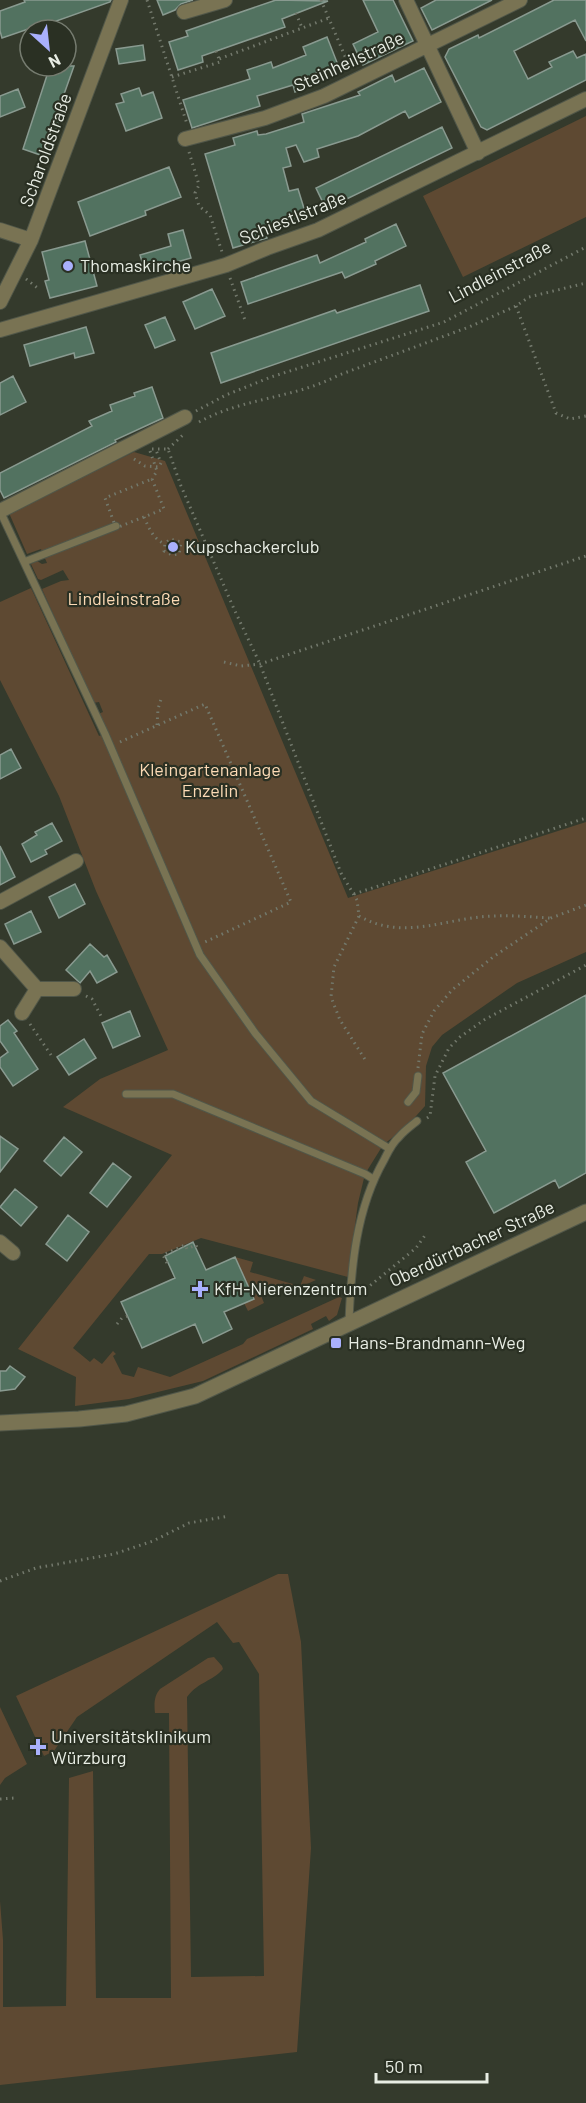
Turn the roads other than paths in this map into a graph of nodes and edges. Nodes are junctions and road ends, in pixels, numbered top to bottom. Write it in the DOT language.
graph roads {
  1 [pos="225,0"];
  2 [pos="406,0"];
  3 [pos="520,0"];
  4 [pos="119,3"];
  5 [pos="184,12"];
  6 [pos="427,46"];
  7 [pos="586,99"];
  8 [pos="183,139"];
  9 [pos="478,153"];
  10 [pos="0,230"];
  11 [pos="32,240"];
  12 [pos="0,302"];
  13 [pos="0,330"];
  14 [pos="191,420"];
  15 [pos="0,511"];
  16 [pos="116,526"];
  17 [pos="24,562"];
  18 [pos="76,861"];
  19 [pos="0,902"];
  20 [pos="0,946"];
  21 [pos="38,989"];
  22 [pos="74,989"];
  23 [pos="22,1013"];
  24 [pos="418,1076"];
  25 [pos="126,1094"];
  26 [pos="408,1102"];
  27 [pos="417,1121"];
  28 [pos="390,1149"];
  29 [pos="373,1179"];
  30 [pos="586,1212"];
  31 [pos="0,1242"];
  32 [pos="13,1253"];
  33 [pos="349,1323"];
  34 [pos="0,1422"];
  1 -- 5 [label="street"];
  2 -- 6 [label="street"];
  3 -- 6 [label="street, Steinheilstraße"];
  4 -- 11 [label="street, Scharoldstraße"];
  6 -- 8 [label="street, Steinheilstraße"];
  6 -- 9 [label="street"];
  7 -- 9 [label="street, Schiestlstraße"];
  9 -- 13 [label="street, Schiestlstraße"];
  10 -- 11 [label="street"];
  11 -- 12 [label="street, Scharoldstraße"];
  14 -- 15 [label="street"];
  15 -- 17 [label="lane"];
  16 -- 17 [label="lane"];
  17 -- 28 [label="lane"];
  18 -- 19 [label="street"];
  20 -- 21 [label="street"];
  21 -- 22 [label="street"];
  21 -- 23 [label="street"];
  24 -- 26 [label="lane"];
  25 -- 29 [label="lane"];
  27 -- 28 [label="lane"];
  28 -- 29 [label="lane"];
  29 -- 33 [label="lane"];
  30 -- 33 [label="street, Oberdürrbacher Straße"];
  31 -- 32 [label="street"];
  33 -- 34 [label="street, Oberdürrbacher Straße"];
}
